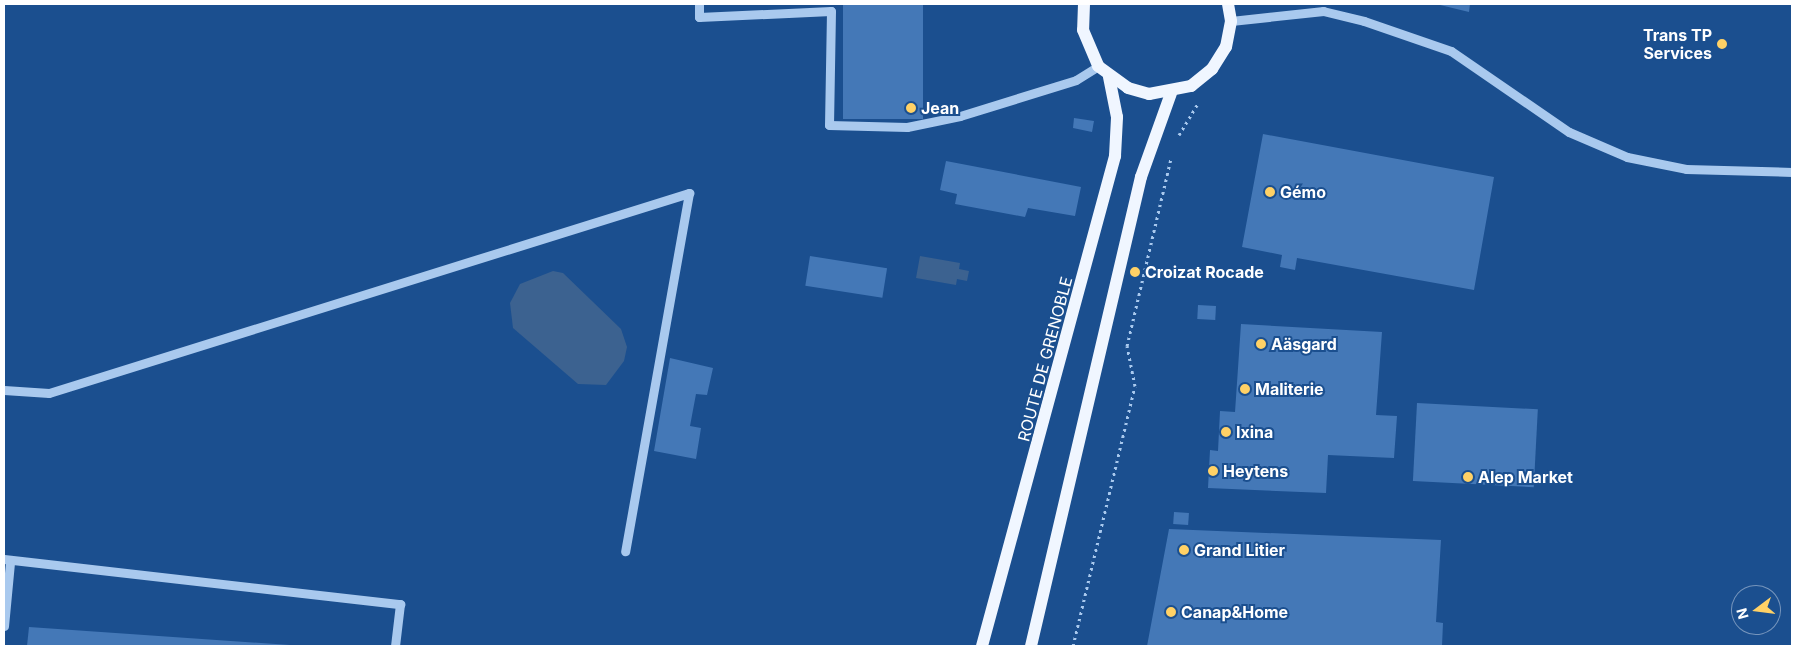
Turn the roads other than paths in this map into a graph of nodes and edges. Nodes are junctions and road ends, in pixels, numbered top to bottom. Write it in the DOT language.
graph roads {
  1 [pos="699,4"];
  2 [pos="823,4"];
  3 [pos="1084,4"];
  4 [pos="1228,4"];
  5 [pos="831,11"];
  6 [pos="1231,21"];
  7 [pos="1098,66"];
  8 [pos="1109,77"];
  9 [pos="1171,92"];
  10 [pos="1792,172"];
  11 [pos="4,390"];
  12 [pos="625,551"];
  13 [pos="7,561"];
  14 [pos="4,626"];
  15 [pos="395,646"];
  16 [pos="982,646"];
  17 [pos="1031,646"];
  1 -- 5 [label="street"];
  2 -- 5 [label="street"];
  3 -- 7 [label="main road"];
  4 -- 6 [label="main road"];
  5 -- 7 [label="street"];
  6 -- 9 [label="main road"];
  6 -- 10 [label="street"];
  7 -- 8 [label="main road"];
  8 -- 9 [label="main road"];
  8 -- 16 [label="main road, ROUTE DE GRENOBLE"];
  9 -- 17 [label="main road"];
  11 -- 12 [label="street"];
  13 -- 14 [label="street"];
  13 -- 15 [label="street"];
}
